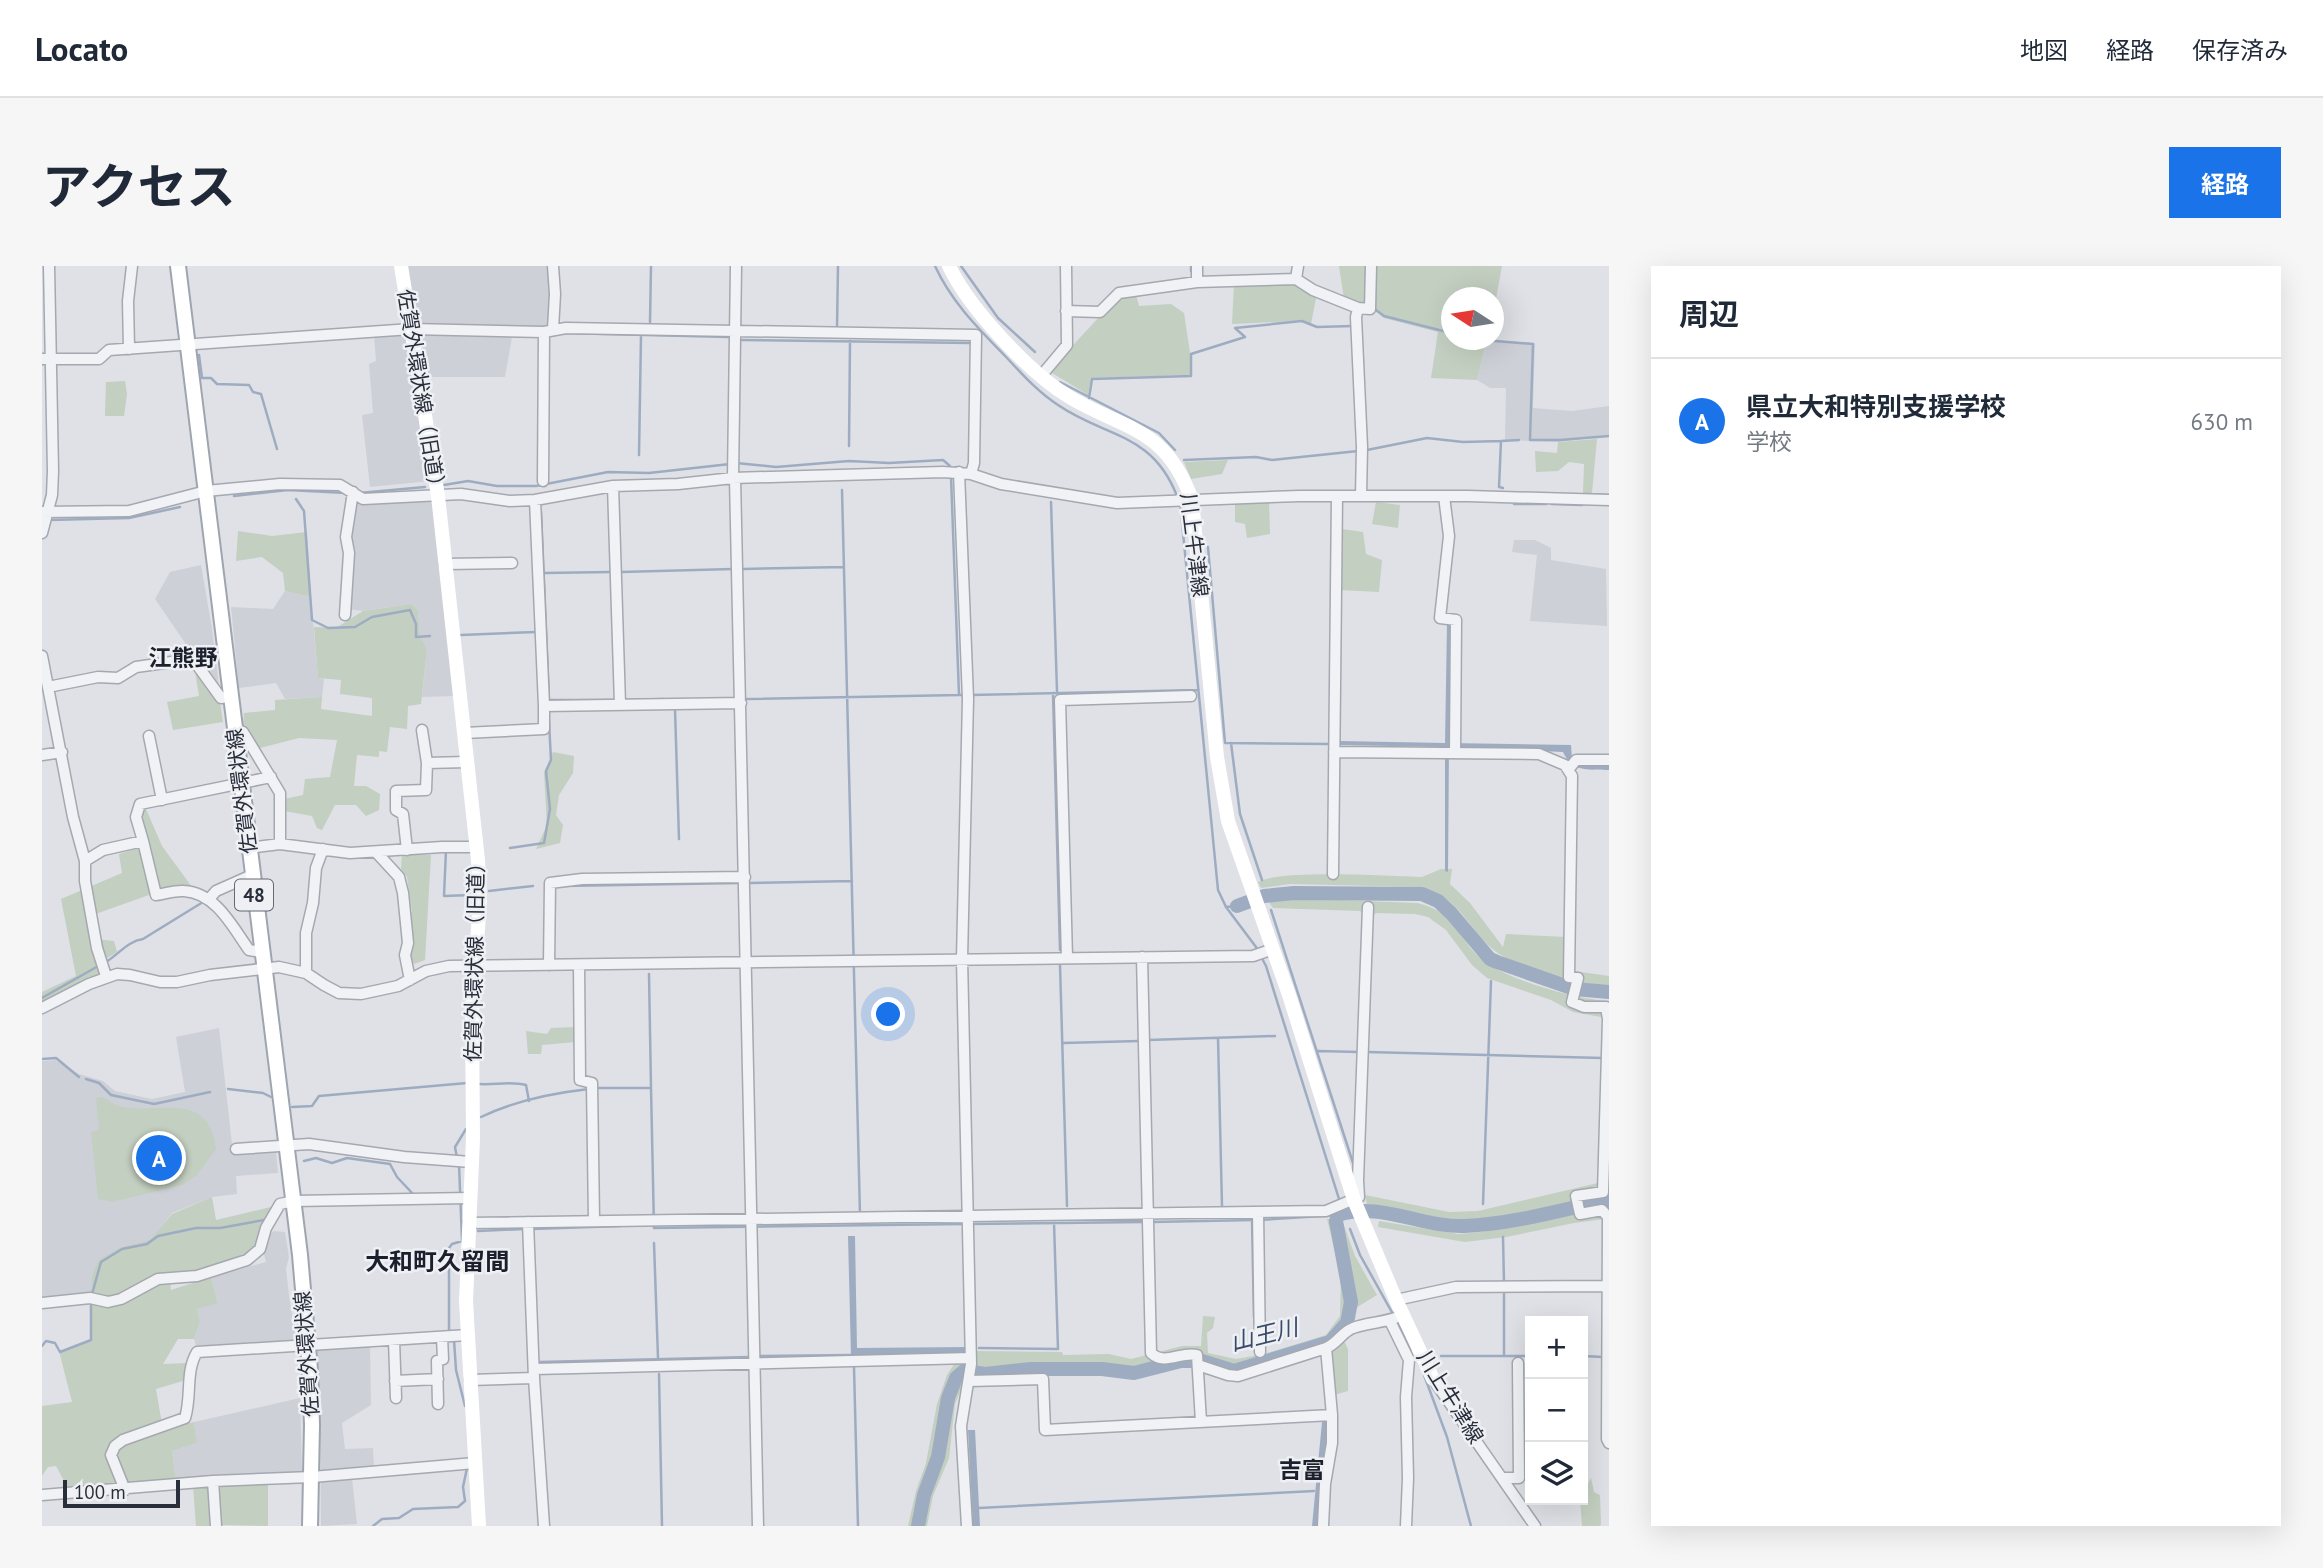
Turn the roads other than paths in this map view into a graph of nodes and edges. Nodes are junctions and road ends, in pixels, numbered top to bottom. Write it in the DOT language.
graph roads {
  1 [pos="49,266"];
  2 [pos="132,266"];
  3 [pos="178,266"];
  4 [pos="401,266"];
  5 [pos="552,266"];
  6 [pos="736,266"];
  7 [pos="949,266"];
  8 [pos="1066,266"];
  9 [pos="1197,266"];
  10 [pos="1298,266"];
  11 [pos="1371,266"];
  12 [pos="1296,279"];
  13 [pos="1197,282"];
  14 [pos="1358,308"];
  15 [pos="1066,311"];
  16 [pos="411,330"];
  17 [pos="549,330"];
  18 [pos="735,332"];
  19 [pos="188,345"];
  20 [pos="129,349"];
  21 [pos="47,358"];
  22 [pos="1041,376"];
  23 [pos="733,471"];
  24 [pos="959,472"];
  25 [pos="971,474"];
  26 [pos="543,481"];
  27 [pos="613,485"];
  28 [pos="206,491"];
  29 [pos="350,493"];
  30 [pos="438,496"];
  31 [pos="1337,496"];
  32 [pos="1361,496"];
  33 [pos="1444,496"];
  34 [pos="535,500"];
  35 [pos="1189,500"];
  36 [pos="1609,500"];
  37 [pos="44,519"];
  38 [pos="512,563"];
  39 [pos="445,564"];
  40 [pos="345,615"];
  41 [pos="42,656"];
  42 [pos="48,687"];
  43 [pos="1191,696"];
  44 [pos="230,697"];
  45 [pos="741,703"];
  46 [pos="620,704"];
  47 [pos="544,706"];
  48 [pos="422,730"];
  49 [pos="235,731"];
  50 [pos="464,733"];
  51 [pos="149,736"];
  52 [pos="1452,750"];
  53 [pos="62,752"];
  54 [pos="1334,752"];
  55 [pos="42,755"];
  56 [pos="1609,760"];
  57 [pos="467,762"];
  58 [pos="427,763"];
  59 [pos="1569,769"];
  60 [pos="271,777"];
  61 [pos="241,783"];
  62 [pos="162,800"];
  63 [pos="143,841"];
  64 [pos="280,844"];
  65 [pos="476,847"];
  66 [pos="248,848"];
  67 [pos="323,849"];
  68 [pos="407,850"];
  69 [pos="376,852"];
  70 [pos="85,861"];
  71 [pos="1333,874"];
  72 [pos="252,875"];
  73 [pos="745,877"];
  74 [pos="206,898"];
  75 [pos="1368,907"];
  76 [pos="1269,951"];
  77 [pos="261,952"];
  78 [pos="1142,957"];
  79 [pos="1067,958"];
  80 [pos="962,959"];
  81 [pos="747,963"];
  82 [pos="549,965"];
  83 [pos="579,965"];
  84 [pos="476,966"];
  85 [pos="103,968"];
  86 [pos="264,970"];
  87 [pos="306,973"];
  88 [pos="410,980"];
  89 [pos="42,1008"];
  90 [pos="287,1144"];
  91 [pos="236,1149"];
  92 [pos="463,1161"];
  93 [pos="463,1198"];
  94 [pos="1354,1200"];
  95 [pos="294,1201"];
  96 [pos="1258,1212"];
  97 [pos="1148,1213"];
  98 [pos="968,1216"];
  99 [pos="752,1218"];
  100 [pos="594,1220"];
  101 [pos="528,1222"];
  102 [pos="468,1223"];
  103 [pos="1607,1286"];
  104 [pos="1396,1300"];
  105 [pos="42,1303"];
  106 [pos="1396,1318"];
  107 [pos="454,1336"];
  108 [pos="394,1340"];
  109 [pos="308,1345"];
  110 [pos="1326,1348"];
  111 [pos="1259,1352"];
  112 [pos="1198,1360"];
  113 [pos="971,1361"];
  114 [pos="1518,1363"];
  115 [pos="755,1364"];
  116 [pos="534,1373"];
  117 [pos="438,1379"];
  118 [pos="1433,1379"];
  119 [pos="470,1380"];
  120 [pos="395,1381"];
  121 [pos="970,1381"];
  122 [pos="396,1398"];
  123 [pos="438,1404"];
  124 [pos="1332,1415"];
  125 [pos="1201,1422"];
  126 [pos="1609,1443"];
  127 [pos="469,1464"];
  128 [pos="312,1477"];
  129 [pos="1502,1478"];
  130 [pos="214,1481"];
  131 [pos="125,1490"];
  132 [pos="42,1495"];
  133 [pos="216,1526"];
  134 [pos="310,1526"];
  135 [pos="479,1526"];
  136 [pos="544,1526"];
  137 [pos="758,1526"];
  138 [pos="967,1526"];
  139 [pos="1324,1526"];
  140 [pos="1406,1526"];
  141 [pos="1535,1526"];
  1 -- 21 [label="street"];
  2 -- 20 [label="street"];
  3 -- 19 [label="main road, 佐賀外環状線 / 48"];
  4 -- 16 [label="main road, 佐賀外環状線（旧道）"];
  5 -- 17 [label="street"];
  6 -- 18 [label="street"];
  7 -- 22 [label="main road, 川上牛津線"];
  8 -- 15 [label="street"];
  9 -- 13 [label="street"];
  10 -- 12 [label="street"];
  11 -- 14 [label="street"];
  12 -- 13 [label="street"];
  12 -- 14 [label="street"];
  13 -- 15 [label="street"];
  14 -- 32 [label="street"];
  15 -- 22 [label="street"];
  16 -- 17 [label="street"];
  16 -- 19 [label="street"];
  16 -- 30 [label="main road, 佐賀外環状線（旧道）"];
  17 -- 18 [label="street"];
  17 -- 26 [label="street"];
  18 -- 23 [label="street"];
  18 -- 25 [label="street"];
  19 -- 20 [label="street"];
  19 -- 28 [label="main road, 佐賀外環状線 / 48"];
  20 -- 21 [label="street"];
  21 -- 37 [label="street"];
  22 -- 35 [label="main road, 川上牛津線"];
  23 -- 24 [label="street"];
  23 -- 27 [label="street"];
  23 -- 45 [label="street"];
  24 -- 25 [label="street"];
  24 -- 80 [label="street"];
  25 -- 35 [label="street"];
  27 -- 34 [label="street"];
  27 -- 46 [label="street"];
  28 -- 29 [label="street"];
  28 -- 37 [label="street"];
  28 -- 44 [label="main road, 佐賀外環状線 / 48"];
  29 -- 30 [label="street"];
  29 -- 40 [label="street"];
  30 -- 34 [label="street"];
  30 -- 39 [label="main road, 佐賀外環状線（旧道）"];
  31 -- 32 [label="street"];
  31 -- 35 [label="street"];
  31 -- 54 [label="street"];
  32 -- 33 [label="street"];
  33 -- 36 [label="street"];
  33 -- 52 [label="street"];
  34 -- 47 [label="street"];
  35 -- 76 [label="main road, 川上牛津線"];
  38 -- 39 [label="street"];
  39 -- 50 [label="main road, 佐賀外環状線（旧道）"];
  41 -- 42 [label="street"];
  42 -- 44 [label="street"];
  42 -- 53 [label="street"];
  43 -- 79 [label="street"];
  44 -- 49 [label="main road, 佐賀外環状線 / 48"];
  45 -- 46 [label="street"];
  45 -- 73 [label="street"];
  46 -- 47 [label="street"];
  47 -- 50 [label="street"];
  48 -- 58 [label="street"];
  49 -- 60 [label="street"];
  49 -- 61 [label="main road, 佐賀外環状線 / 48"];
  50 -- 57 [label="main road, 佐賀外環状線（旧道）"];
  51 -- 62 [label="street"];
  52 -- 54 [label="street"];
  52 -- 59 [label="street"];
  53 -- 55 [label="street"];
  53 -- 70 [label="street"];
  54 -- 71 [label="street"];
  56 -- 59 [label="street"];
  57 -- 58 [label="street"];
  57 -- 65 [label="main road, 佐賀外環状線（旧道）"];
  58 -- 68 [label="street"];
  59 -- 103 [label="street"];
  60 -- 61 [label="street"];
  60 -- 64 [label="street"];
  61 -- 62 [label="street"];
  61 -- 66 [label="main road, 佐賀外環状線 / 48"];
  62 -- 63 [label="street"];
  63 -- 70 [label="street"];
  63 -- 74 [label="street"];
  64 -- 66 [label="street"];
  64 -- 67 [label="street"];
  65 -- 68 [label="street"];
  65 -- 84 [label="main road, 佐賀外環状線（旧道）"];
  66 -- 72 [label="main road, 佐賀外環状線 / 48"];
  67 -- 69 [label="street"];
  67 -- 87 [label="street"];
  68 -- 69 [label="street"];
  69 -- 88 [label="street"];
  70 -- 85 [label="street"];
  72 -- 74 [label="street"];
  72 -- 77 [label="main road, 佐賀外環状線 / 48"];
  73 -- 81 [label="street"];
  73 -- 82 [label="street"];
  74 -- 77 [label="street"];
  75 -- 94 [label="street"];
  76 -- 78 [label="street"];
  76 -- 94 [label="main road"];
  77 -- 86 [label="main road, 佐賀外環状線 / 48"];
  78 -- 79 [label="street"];
  78 -- 97 [label="street"];
  79 -- 80 [label="street"];
  80 -- 81 [label="street"];
  80 -- 98 [label="street"];
  81 -- 83 [label="street"];
  81 -- 99 [label="street"];
  82 -- 83 [label="street"];
  82 -- 84 [label="street"];
  83 -- 100 [label="street"];
  84 -- 88 [label="street"];
  84 -- 92 [label="main road, 佐賀外環状線（旧道）"];
  85 -- 86 [label="street"];
  85 -- 89 [label="street"];
  86 -- 87 [label="street"];
  86 -- 90 [label="main road, 佐賀外環状線 / 48"];
  87 -- 88 [label="street"];
  90 -- 91 [label="street"];
  90 -- 92 [label="street"];
  90 -- 95 [label="main road, 佐賀外環状線 / 48"];
  92 -- 93 [label="main road, 佐賀外環状線（旧道）"];
  93 -- 95 [label="street"];
  93 -- 102 [label="main road, 佐賀外環状線（旧道）"];
  94 -- 96 [label="street"];
  94 -- 104 [label="main road, 川上牛津線"];
  95 -- 105 [label="street"];
  95 -- 109 [label="main road, 佐賀外環状線 / 48"];
  96 -- 97 [label="street"];
  96 -- 111 [label="street"];
  97 -- 98 [label="street"];
  97 -- 112 [label="street"];
  98 -- 99 [label="street"];
  98 -- 113 [label="street"];
  99 -- 100 [label="street"];
  99 -- 115 [label="street"];
  100 -- 101 [label="street"];
  101 -- 102 [label="street"];
  101 -- 116 [label="street"];
  102 -- 107 [label="main road, 佐賀外環状線（旧道）"];
  103 -- 104 [label="street"];
  103 -- 126 [label="street"];
  104 -- 106 [label="main road, 川上牛津線"];
  106 -- 110 [label="street"];
  106 -- 118 [label="main road, 川上牛津線"];
  106 -- 140 [label="street"];
  107 -- 108 [label="street"];
  107 -- 117 [label="street"];
  107 -- 119 [label="main road, 佐賀外環状線（旧道）"];
  108 -- 109 [label="street"];
  108 -- 120 [label="street"];
  109 -- 128 [label="main road, 佐賀外環状線 / 48"];
  109 -- 131 [label="street"];
  110 -- 112 [label="street"];
  110 -- 124 [label="street"];
  112 -- 125 [label="street"];
  113 -- 115 [label="street"];
  113 -- 121 [label="street"];
  114 -- 129 [label="street"];
  115 -- 116 [label="street"];
  115 -- 137 [label="street"];
  116 -- 119 [label="street"];
  116 -- 136 [label="street"];
  117 -- 120 [label="street"];
  117 -- 123 [label="street"];
  118 -- 129 [label="street, 川上牛津線"];
  119 -- 127 [label="main road, 佐賀外環状線（旧道）"];
  120 -- 122 [label="street"];
  121 -- 125 [label="street"];
  121 -- 138 [label="street"];
  124 -- 125 [label="street"];
  124 -- 139 [label="street"];
  127 -- 128 [label="street"];
  127 -- 135 [label="main road, 佐賀外環状線（旧道）"];
  128 -- 130 [label="street"];
  128 -- 134 [label="main road, 佐賀外環状線 / 48"];
  129 -- 141 [label="street, 川上牛津線"];
  130 -- 131 [label="street"];
  130 -- 133 [label="street"];
  131 -- 132 [label="street"];
}
